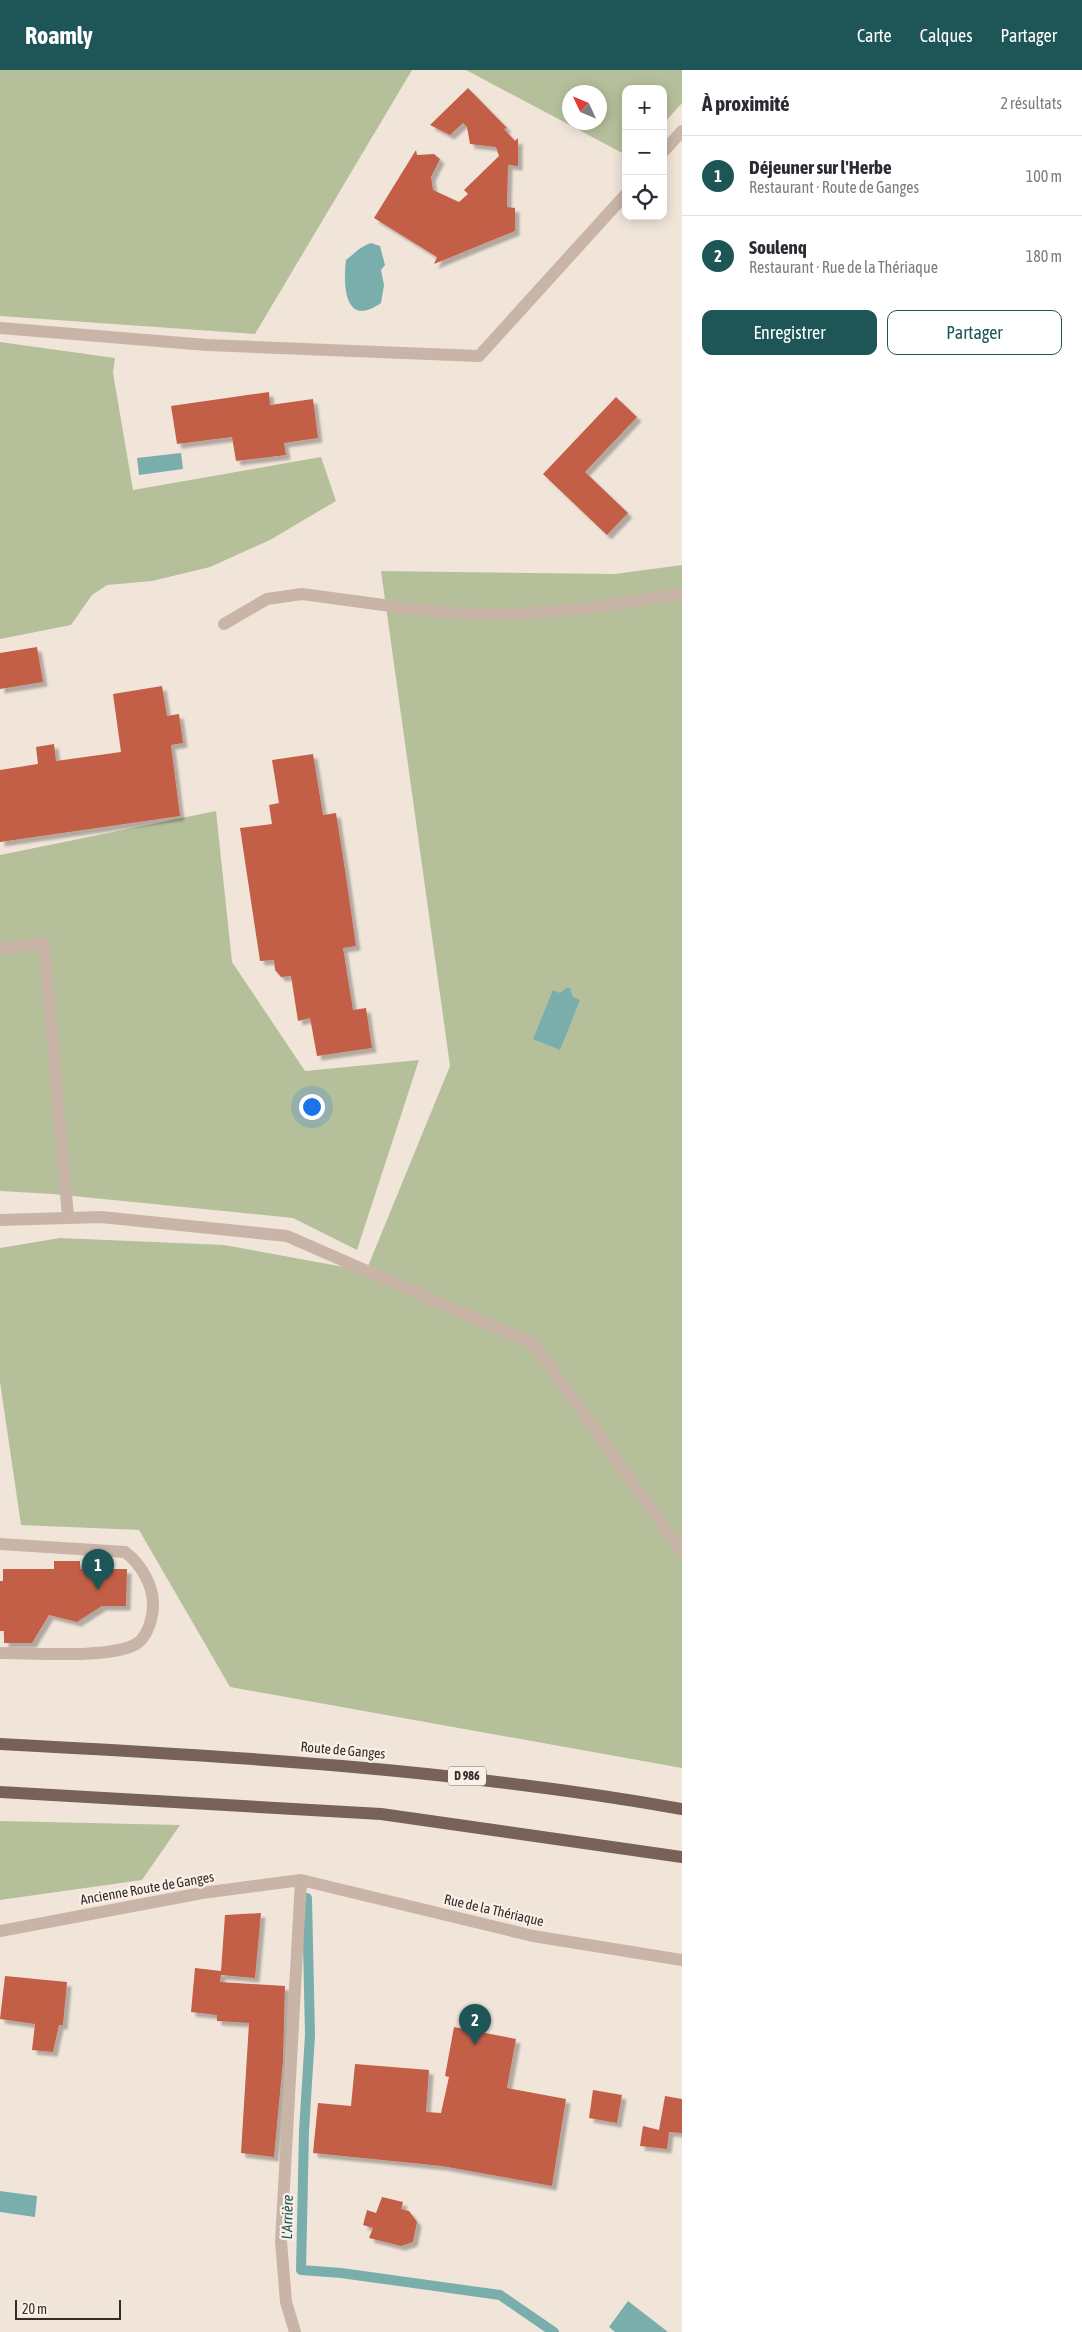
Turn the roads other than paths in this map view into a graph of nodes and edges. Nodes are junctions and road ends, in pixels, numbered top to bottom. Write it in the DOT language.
graph roads {
  1 [pos="682,131"];
  2 [pos="667,148"];
  3 [pos="622,198"];
  4 [pos="0,328"];
  5 [pos="682,594"];
  6 [pos="224,624"];
  7 [pos="0,950"];
  8 [pos="68,1216"];
  9 [pos="0,1220"];
  10 [pos="0,1544"];
  11 [pos="682,1552"];
  12 [pos="0,1654"];
  13 [pos="0,1744"];
  14 [pos="0,1792"];
  15 [pos="682,1809"];
  16 [pos="682,1856"];
  17 [pos="301,1880"];
  18 [pos="0,1931"];
  19 [pos="682,1960"];
  20 [pos="295,2332"];
  1 -- 2 [label="street"];
  3 -- 4 [label="street"];
  5 -- 6 [label="street"];
  7 -- 8 [label="street"];
  8 -- 9 [label="street"];
  8 -- 11 [label="street"];
  10 -- 12 [label="street"];
  13 -- 15 [label="main road, Route de Ganges / D 986"];
  14 -- 16 [label="main road"];
  17 -- 18 [label="street, Ancienne Route de Ganges"];
  17 -- 19 [label="street, Rue de la Thériaque"];
  17 -- 20 [label="street"];
}
